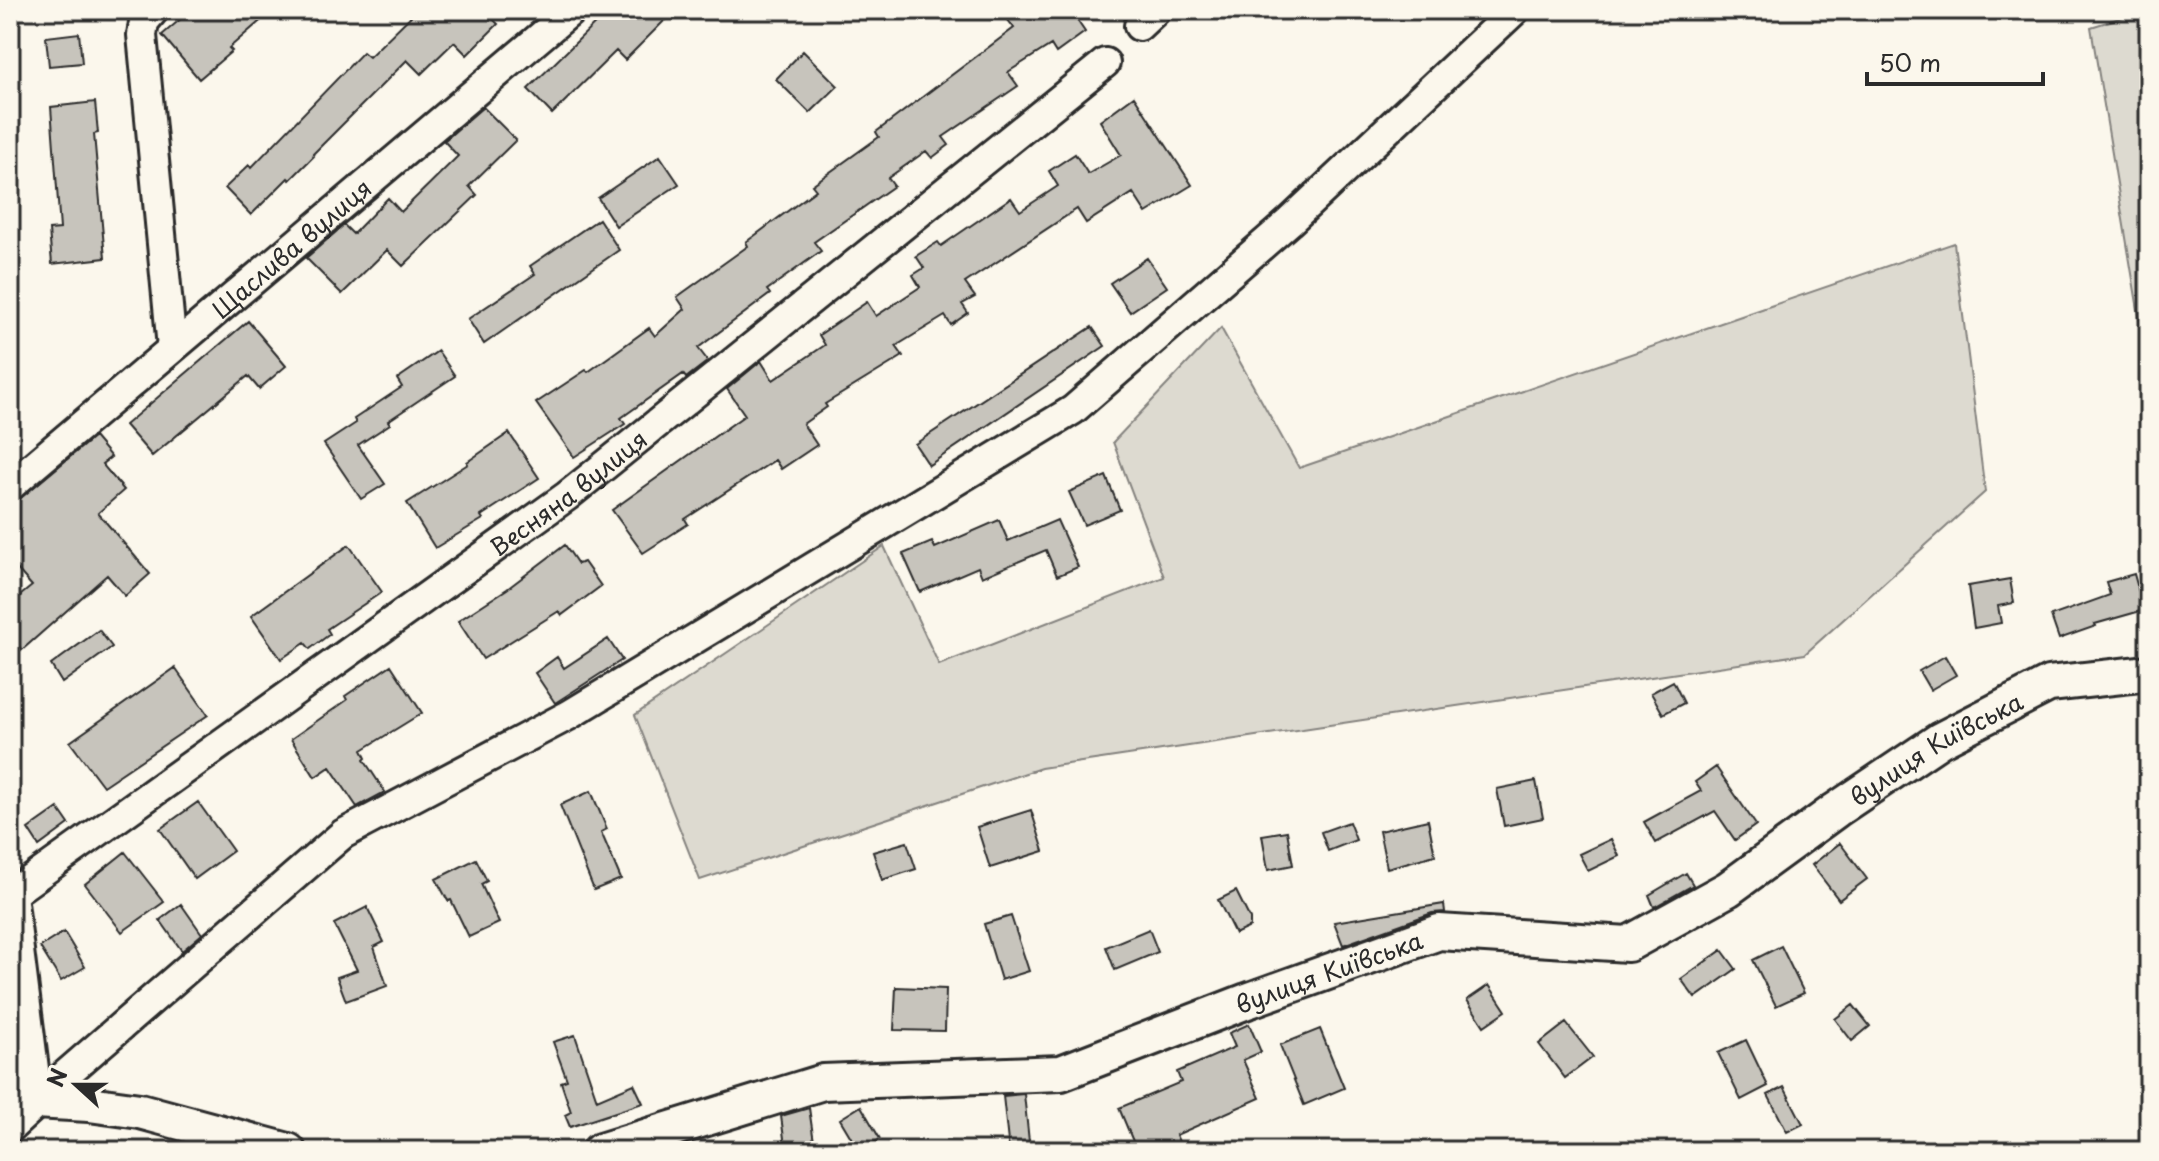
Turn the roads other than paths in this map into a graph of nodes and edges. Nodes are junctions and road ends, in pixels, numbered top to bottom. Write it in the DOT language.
graph roads {
  1 [pos="572,10"];
  2 [pos="1515,10"];
  3 [pos="147,14"];
  4 [pos="1105,63"];
  5 [pos="172,348"];
  6 [pos="10,486"];
  7 [pos="2149,673"];
  8 [pos="10,895"];
  9 [pos="10,903"];
  10 [pos="22,1112"];
  11 [pos="288,1151"];
  12 [pos="600,1151"];
  1 -- 5 [label="street, Щаслива вулиця"];
  2 -- 10 [label="street"];
  3 -- 5 [label="street"];
  4 -- 8 [label="street, Весняна вулиця"];
  5 -- 6 [label="street, Щаслива вулиця"];
  7 -- 12 [label="street, вулиця Київська"];
  9 -- 10 [label="street"];
  10 -- 11 [label="street"];
}
